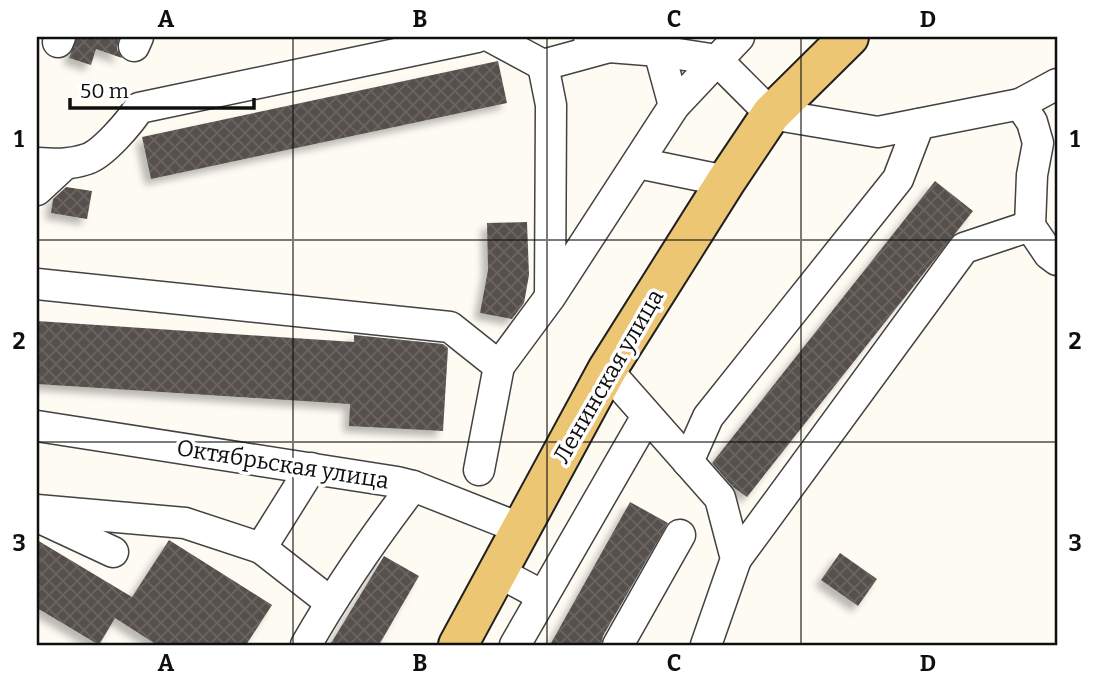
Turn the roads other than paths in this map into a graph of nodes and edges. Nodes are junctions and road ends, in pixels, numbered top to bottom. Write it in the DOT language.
graph roads {
  1 [pos="477,37"];
  2 [pos="491,37"];
  3 [pos="739,37"];
  4 [pos="849,37"];
  5 [pos="599,42"];
  6 [pos="659,51"];
  7 [pos="717,60"];
  8 [pos="543,65"];
  9 [pos="1057,84"];
  10 [pos="1020,104"];
  11 [pos="674,106"];
  12 [pos="771,114"];
  13 [pos="919,124"];
  14 [pos="638,163"];
  15 [pos="51,164"];
  16 [pos="726,181"];
  17 [pos="37,190"];
  18 [pos="1030,226"];
  19 [pos="1057,260"];
  20 [pos="37,284"];
  21 [pos="550,297"];
  22 [pos="499,366"];
  23 [pos="607,370"];
  24 [pos="647,416"];
  25 [pos="37,426"];
  26 [pos="688,461"];
  27 [pos="311,468"];
  28 [pos="479,470"];
  29 [pos="413,486"];
  30 [pos="37,510"];
  31 [pos="37,516"];
  32 [pos="522,529"];
  33 [pos="680,535"];
  34 [pos="261,548"];
  35 [pos="113,552"];
  36 [pos="736,559"];
  37 [pos="498,572"];
  38 [pos="544,596"];
  39 [pos="330,602"];
  40 [pos="306,645"];
  41 [pos="458,645"];
  42 [pos="515,645"];
  43 [pos="618,645"];
  44 [pos="706,645"];
  1 -- 15 [label="street"];
  2 -- 8 [label="street"];
  3 -- 7 [label="street"];
  4 -- 12 [label="main road, Ленинская улица"];
  5 -- 6 [label="street"];
  5 -- 8 [label="street"];
  6 -- 7 [label="street"];
  6 -- 11 [label="street"];
  7 -- 11 [label="street"];
  7 -- 12 [label="street"];
  8 -- 21 [label="street"];
  9 -- 10 [label="street"];
  10 -- 13 [label="street"];
  10 -- 18 [label="street"];
  11 -- 14 [label="street"];
  12 -- 13 [label="street"];
  12 -- 16 [label="main road, Ленинская улица"];
  13 -- 26 [label="street"];
  14 -- 16 [label="street"];
  14 -- 21 [label="street"];
  15 -- 17 [label="street"];
  16 -- 23 [label="main road, Ленинская улица"];
  18 -- 19 [label="street"];
  18 -- 36 [label="street"];
  20 -- 22 [label="street"];
  21 -- 22 [label="street"];
  22 -- 28 [label="street"];
  23 -- 24 [label="street"];
  23 -- 32 [label="main road, Ленинская улица"];
  24 -- 26 [label="street"];
  24 -- 38 [label="street"];
  25 -- 27 [label="street, Октябрьская улица"];
  26 -- 36 [label="street"];
  27 -- 29 [label="street, Октябрьская улица"];
  27 -- 34 [label="street"];
  29 -- 32 [label="street, Октябрьская улица"];
  29 -- 39 [label="street"];
  30 -- 34 [label="street"];
  31 -- 35 [label="street"];
  32 -- 37 [label="main road, Ленинская улица"];
  33 -- 43 [label="street"];
  34 -- 39 [label="street"];
  36 -- 44 [label="street"];
  37 -- 38 [label="street"];
  37 -- 41 [label="main road, Ленинская улица"];
  38 -- 42 [label="street"];
  39 -- 40 [label="street"];
}
